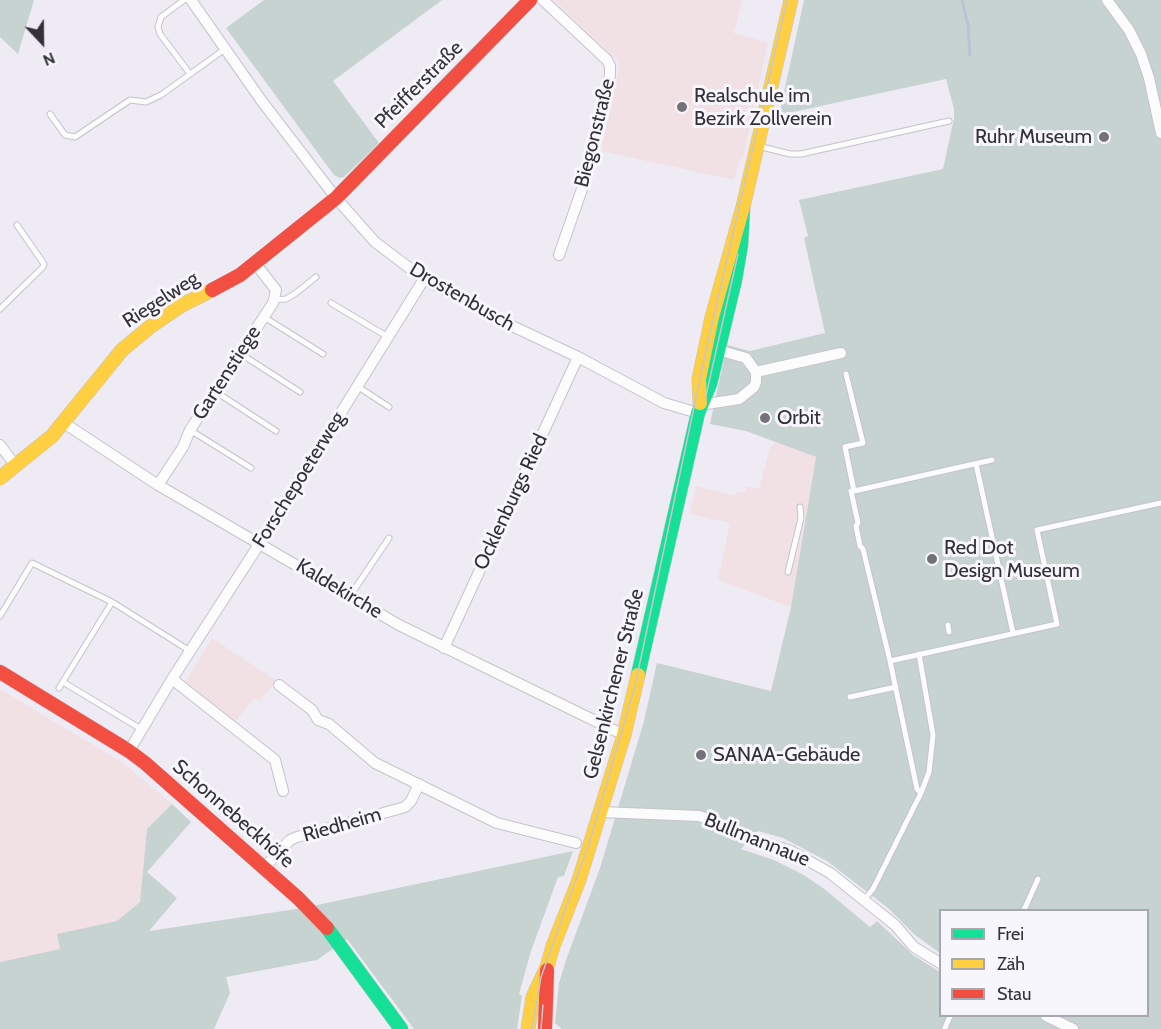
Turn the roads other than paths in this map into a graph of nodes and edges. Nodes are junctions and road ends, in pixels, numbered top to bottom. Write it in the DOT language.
graph roads {
  1 [pos="533,0"];
  2 [pos="791,0"];
  3 [pos="1107,0"];
  4 [pos="191,1"];
  5 [pos="225,49"];
  6 [pos="190,74"];
  7 [pos="50,114"];
  8 [pos="949,121"];
  9 [pos="1161,133"];
  10 [pos="757,145"];
  11 [pos="336,198"];
  12 [pos="743,207"];
  13 [pos="17,225"];
  14 [pos="559,255"];
  15 [pos="255,263"];
  16 [pos="316,277"];
  17 [pos="424,279"];
  18 [pos="274,300"];
  19 [pos="331,303"];
  20 [pos="0,309"];
  21 [pos="264,317"];
  22 [pos="388,337"];
  23 [pos="718,350"];
  24 [pos="239,353"];
  25 [pos="842,353"];
  26 [pos="323,354"];
  27 [pos="578,357"];
  28 [pos="756,372"];
  29 [pos="846,374"];
  30 [pos="357,386"];
  31 [pos="214,391"];
  32 [pos="300,392"];
  33 [pos="389,407"];
  34 [pos="699,409"];
  35 [pos="64,423"];
  36 [pos="190,430"];
  37 [pos="276,430"];
  38 [pos="0,445"];
  39 [pos="992,460"];
  40 [pos="976,464"];
  41 [pos="15,465"];
  42 [pos="251,468"];
  43 [pos="0,478"];
  44 [pos="158,485"];
  45 [pos="854,491"];
  46 [pos="1161,503"];
  47 [pos="800,507"];
  48 [pos="389,538"];
  49 [pos="260,543"];
  50 [pos="788,572"];
  51 [pos="350,596"];
  52 [pos="111,602"];
  53 [pos="0,616"];
  54 [pos="948,625"];
  55 [pos="949,633"];
  56 [pos="1013,633"];
  57 [pos="444,648"];
  58 [pos="190,651"];
  59 [pos="919,654"];
  60 [pos="890,661"];
  61 [pos="0,672"];
  62 [pos="172,679"];
  63 [pos="63,682"];
  64 [pos="279,685"];
  65 [pos="896,687"];
  66 [pos="59,688"];
  67 [pos="850,697"];
  68 [pos="142,730"];
  69 [pos="624,735"];
  70 [pos="129,751"];
  71 [pos="419,784"];
  72 [pos="283,791"];
  73 [pos="921,792"];
  74 [pos="601,812"];
  75 [pos="576,843"];
  76 [pos="264,868"];
  77 [pos="1038,879"];
  78 [pos="864,900"];
  79 [pos="1024,909"];
  80 [pos="939,962"];
  81 [pos="547,967"];
  82 [pos="1048,1017"];
  83 [pos="401,1029"];
  84 [pos="528,1029"];
  85 [pos="544,1029"];
  86 [pos="1073,1029"];
  1 -- 11 [label="main road, Pfeifferstraße"];
  1 -- 14 [label="street, Biegonstraße"];
  2 -- 10 [label="main road, Gelsenkirchener Straße"];
  3 -- 9 [label="street"];
  4 -- 5 [label="street, Drostenbusch"];
  4 -- 6 [label="lane"];
  5 -- 6 [label="lane"];
  5 -- 11 [label="street, Drostenbusch"];
  6 -- 7 [label="lane"];
  8 -- 10 [label="lane"];
  10 -- 12 [label="main road, Gelsenkirchener Straße"];
  11 -- 15 [label="main road, Riegelweg"];
  11 -- 17 [label="street, Drostenbusch"];
  12 -- 23 [label="main road, Gelsenkirchener Straße"];
  12 -- 34 [label="main road, Gelsenkirchener Straße"];
  13 -- 20 [label="lane"];
  15 -- 18 [label="street"];
  15 -- 35 [label="main road, Riegelweg"];
  16 -- 18 [label="lane"];
  17 -- 22 [label="street, Forschepoeterweg"];
  17 -- 27 [label="street, Drostenbusch"];
  18 -- 21 [label="street, Gartenstiege"];
  19 -- 22 [label="lane"];
  21 -- 24 [label="street, Gartenstiege"];
  21 -- 26 [label="lane"];
  22 -- 30 [label="street, Forschepoeterweg"];
  23 -- 28 [label="street"];
  23 -- 34 [label="main road, Gelsenkirchener Straße"];
  24 -- 31 [label="street, Gartenstiege"];
  24 -- 32 [label="lane"];
  25 -- 28 [label="street"];
  27 -- 34 [label="street, Drostenbusch"];
  27 -- 57 [label="street, Ocklenburgs Ried"];
  28 -- 34 [label="street"];
  29 -- 45 [label="lane"];
  30 -- 33 [label="lane"];
  30 -- 49 [label="street, Forschepoeterweg"];
  31 -- 36 [label="street, Gartenstiege"];
  31 -- 37 [label="lane"];
  34 -- 69 [label="main road, Gelsenkirchener Straße"];
  35 -- 41 [label="main road, Riegelweg"];
  35 -- 44 [label="street, Kaldekirche"];
  36 -- 42 [label="lane"];
  36 -- 44 [label="street, Gartenstiege"];
  38 -- 41 [label="street"];
  39 -- 40 [label="lane"];
  40 -- 45 [label="lane"];
  40 -- 56 [label="lane"];
  41 -- 43 [label="main road, Riegelweg"];
  44 -- 49 [label="street, Kaldekirche"];
  45 -- 60 [label="lane"];
  46 -- 56 [label="lane"];
  47 -- 50 [label="lane"];
  48 -- 51 [label="lane"];
  49 -- 51 [label="street, Kaldekirche"];
  49 -- 58 [label="street, Forschepoeterweg"];
  51 -- 57 [label="street, Kaldekirche"];
  52 -- 53 [label="lane"];
  52 -- 58 [label="lane"];
  52 -- 63 [label="lane"];
  54 -- 55 [label="lane"];
  56 -- 59 [label="lane"];
  57 -- 69 [label="street, Kaldekirche"];
  58 -- 62 [label="street, Forschepoeterweg"];
  59 -- 60 [label="lane"];
  59 -- 73 [label="lane"];
  60 -- 65 [label="lane"];
  61 -- 70 [label="main road, Schonnebeckhöfe"];
  62 -- 68 [label="street, Forschepoeterweg"];
  62 -- 72 [label="street"];
  63 -- 66 [label="lane"];
  63 -- 68 [label="lane"];
  64 -- 71 [label="street"];
  65 -- 67 [label="lane"];
  65 -- 73 [label="lane"];
  68 -- 70 [label="street, Forschepoeterweg"];
  69 -- 74 [label="main road, Gelsenkirchener Straße"];
  70 -- 76 [label="main road, Schonnebeckhöfe"];
  71 -- 75 [label="street"];
  71 -- 76 [label="street, Riedheim"];
  73 -- 78 [label="lane"];
  74 -- 78 [label="street, Bullmannaue"];
  74 -- 81 [label="main road, Gelsenkirchener Straße"];
  76 -- 83 [label="main road, Schonnebeckhöfe"];
  77 -- 79 [label="lane"];
  78 -- 80 [label="street, Bullmannaue"];
  81 -- 84 [label="main road, Gelsenkirchener Straße"];
  81 -- 85 [label="main road, Gelsenkirchener Straße"];
  82 -- 86 [label="street"];
}
